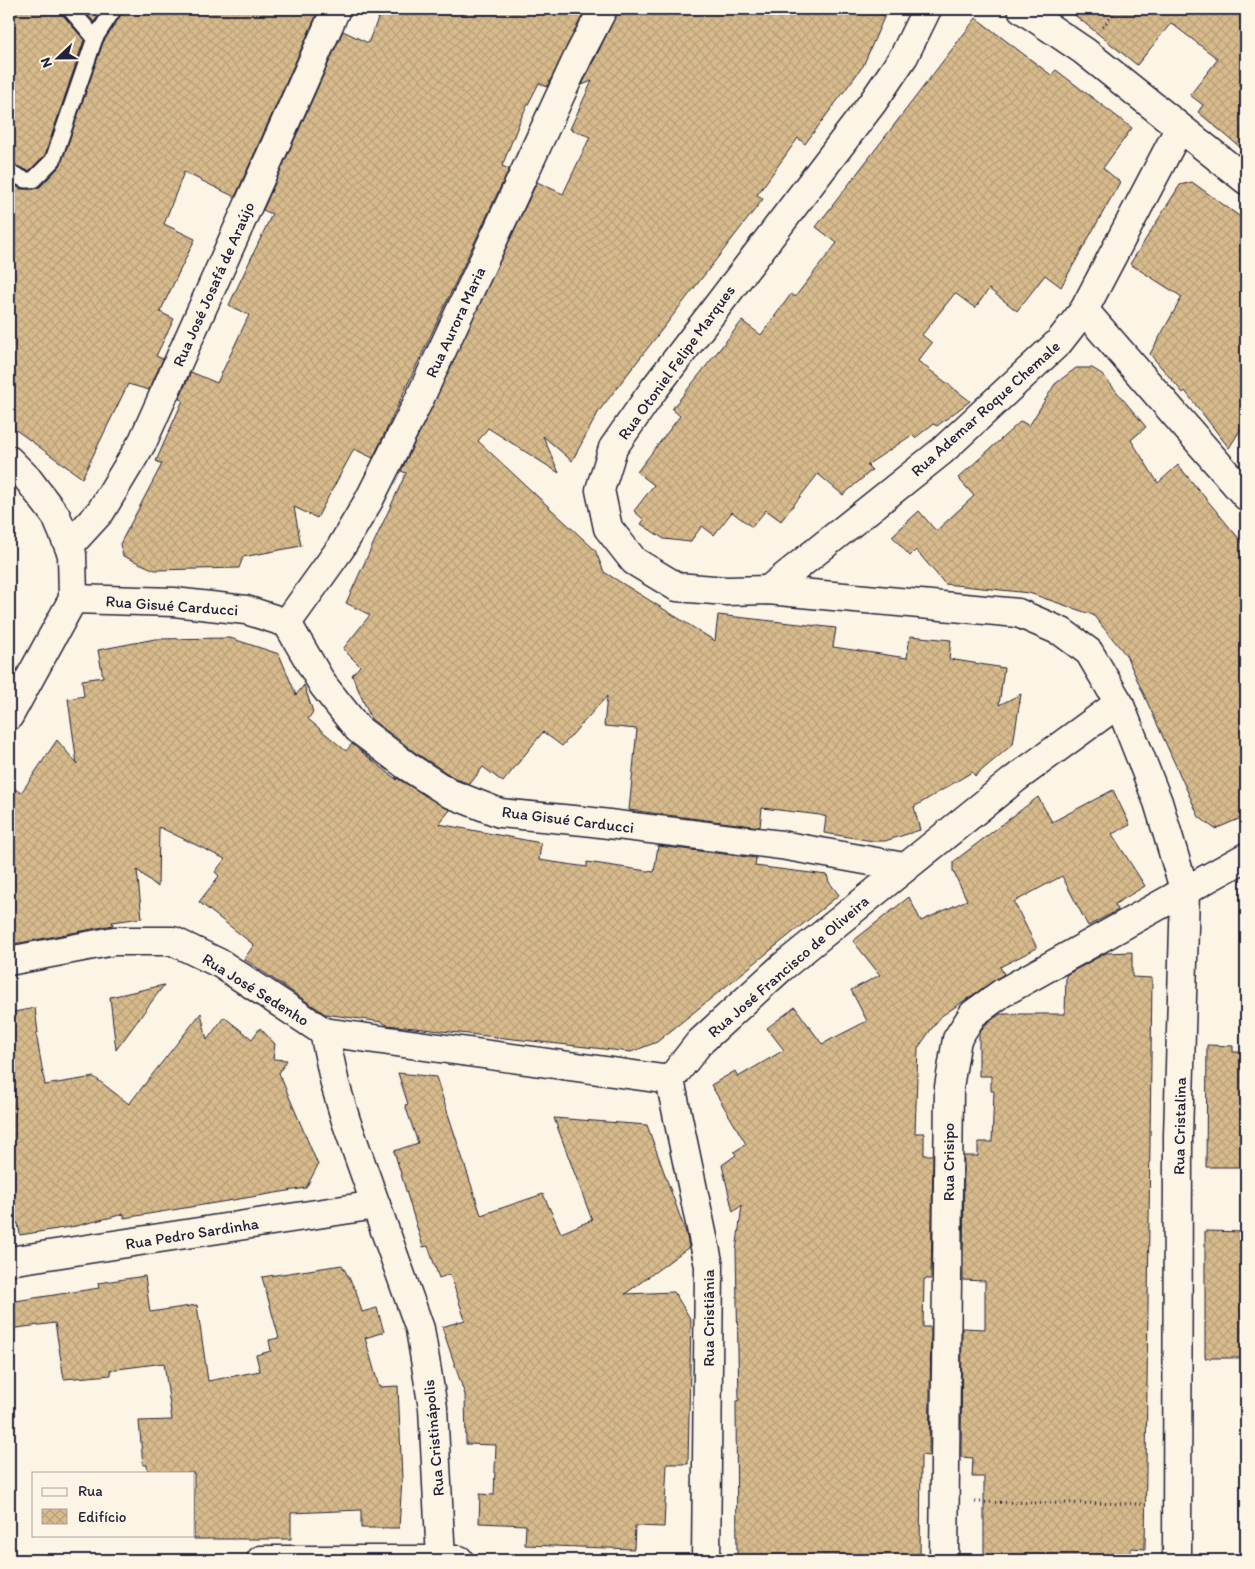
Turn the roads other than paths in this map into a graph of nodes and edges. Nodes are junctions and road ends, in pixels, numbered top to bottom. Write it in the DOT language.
graph roads {
  1 [pos="70,9"];
  2 [pos="114,9"];
  3 [pos="336,9"];
  4 [pos="603,9"];
  5 [pos="927,9"];
  6 [pos="1022,9"];
  7 [pos="95,38"];
  8 [pos="1179,129"];
  9 [pos="9,172"];
  10 [pos="1246,180"];
  11 [pos="1084,310"];
  12 [pos="9,460"];
  13 [pos="1246,496"];
  14 [pos="69,546"];
  15 [pos="768,590"];
  16 [pos="73,599"];
  17 [pos="287,623"];
  18 [pos="1119,703"];
  19 [pos="9,716"];
  20 [pos="1246,857"];
  21 [pos="904,868"];
  22 [pos="1185,892"];
  23 [pos="9,961"];
  24 [pos="324,1032"];
  25 [pos="670,1080"];
  26 [pos="376,1205"];
  27 [pos="9,1261"];
  28 [pos="261,1560"];
  29 [pos="450,1560"];
  30 [pos="706,1560"];
  31 [pos="944,1560"];
  32 [pos="1177,1560"];
  1 -- 7 [label="lane"];
  2 -- 7 [label="lane"];
  3 -- 14 [label="street, Rua José Josafá de Araújo"];
  4 -- 17 [label="street, Rua Aurora Maria"];
  5 -- 15 [label="street, Rua Otoniel Felipe Marques"];
  6 -- 8 [label="street"];
  7 -- 9 [label="lane"];
  8 -- 10 [label="street"];
  8 -- 11 [label="street, Rua Ademar Roque Chemale"];
  11 -- 13 [label="street"];
  11 -- 15 [label="street, Rua Ademar Roque Chemale"];
  12 -- 14 [label="street"];
  14 -- 16 [label="street"];
  15 -- 18 [label="street, Rua Otoniel Felipe Marques"];
  16 -- 17 [label="street, Rua Gisué Carducci"];
  16 -- 19 [label="street"];
  17 -- 21 [label="street, Rua Gisué Carducci"];
  18 -- 21 [label="street, Rua José Francisco de Oliveira"];
  18 -- 22 [label="street, Rua Cristalina"];
  20 -- 22 [label="street, Rua Crisipo"];
  21 -- 25 [label="street, Rua José Francisco de Oliveira"];
  22 -- 31 [label="street, Rua Crisipo"];
  22 -- 32 [label="street, Rua Cristalina"];
  23 -- 24 [label="street, Rua José Sedenho"];
  24 -- 25 [label="street"];
  24 -- 26 [label="street, Rua José Sedenho"];
  25 -- 30 [label="street, Rua Cristiânia"];
  26 -- 27 [label="street, Rua Pedro Sardinha"];
  26 -- 29 [label="street, Rua Cristinápolis"];
  28 -- 29 [label="street"];
}
